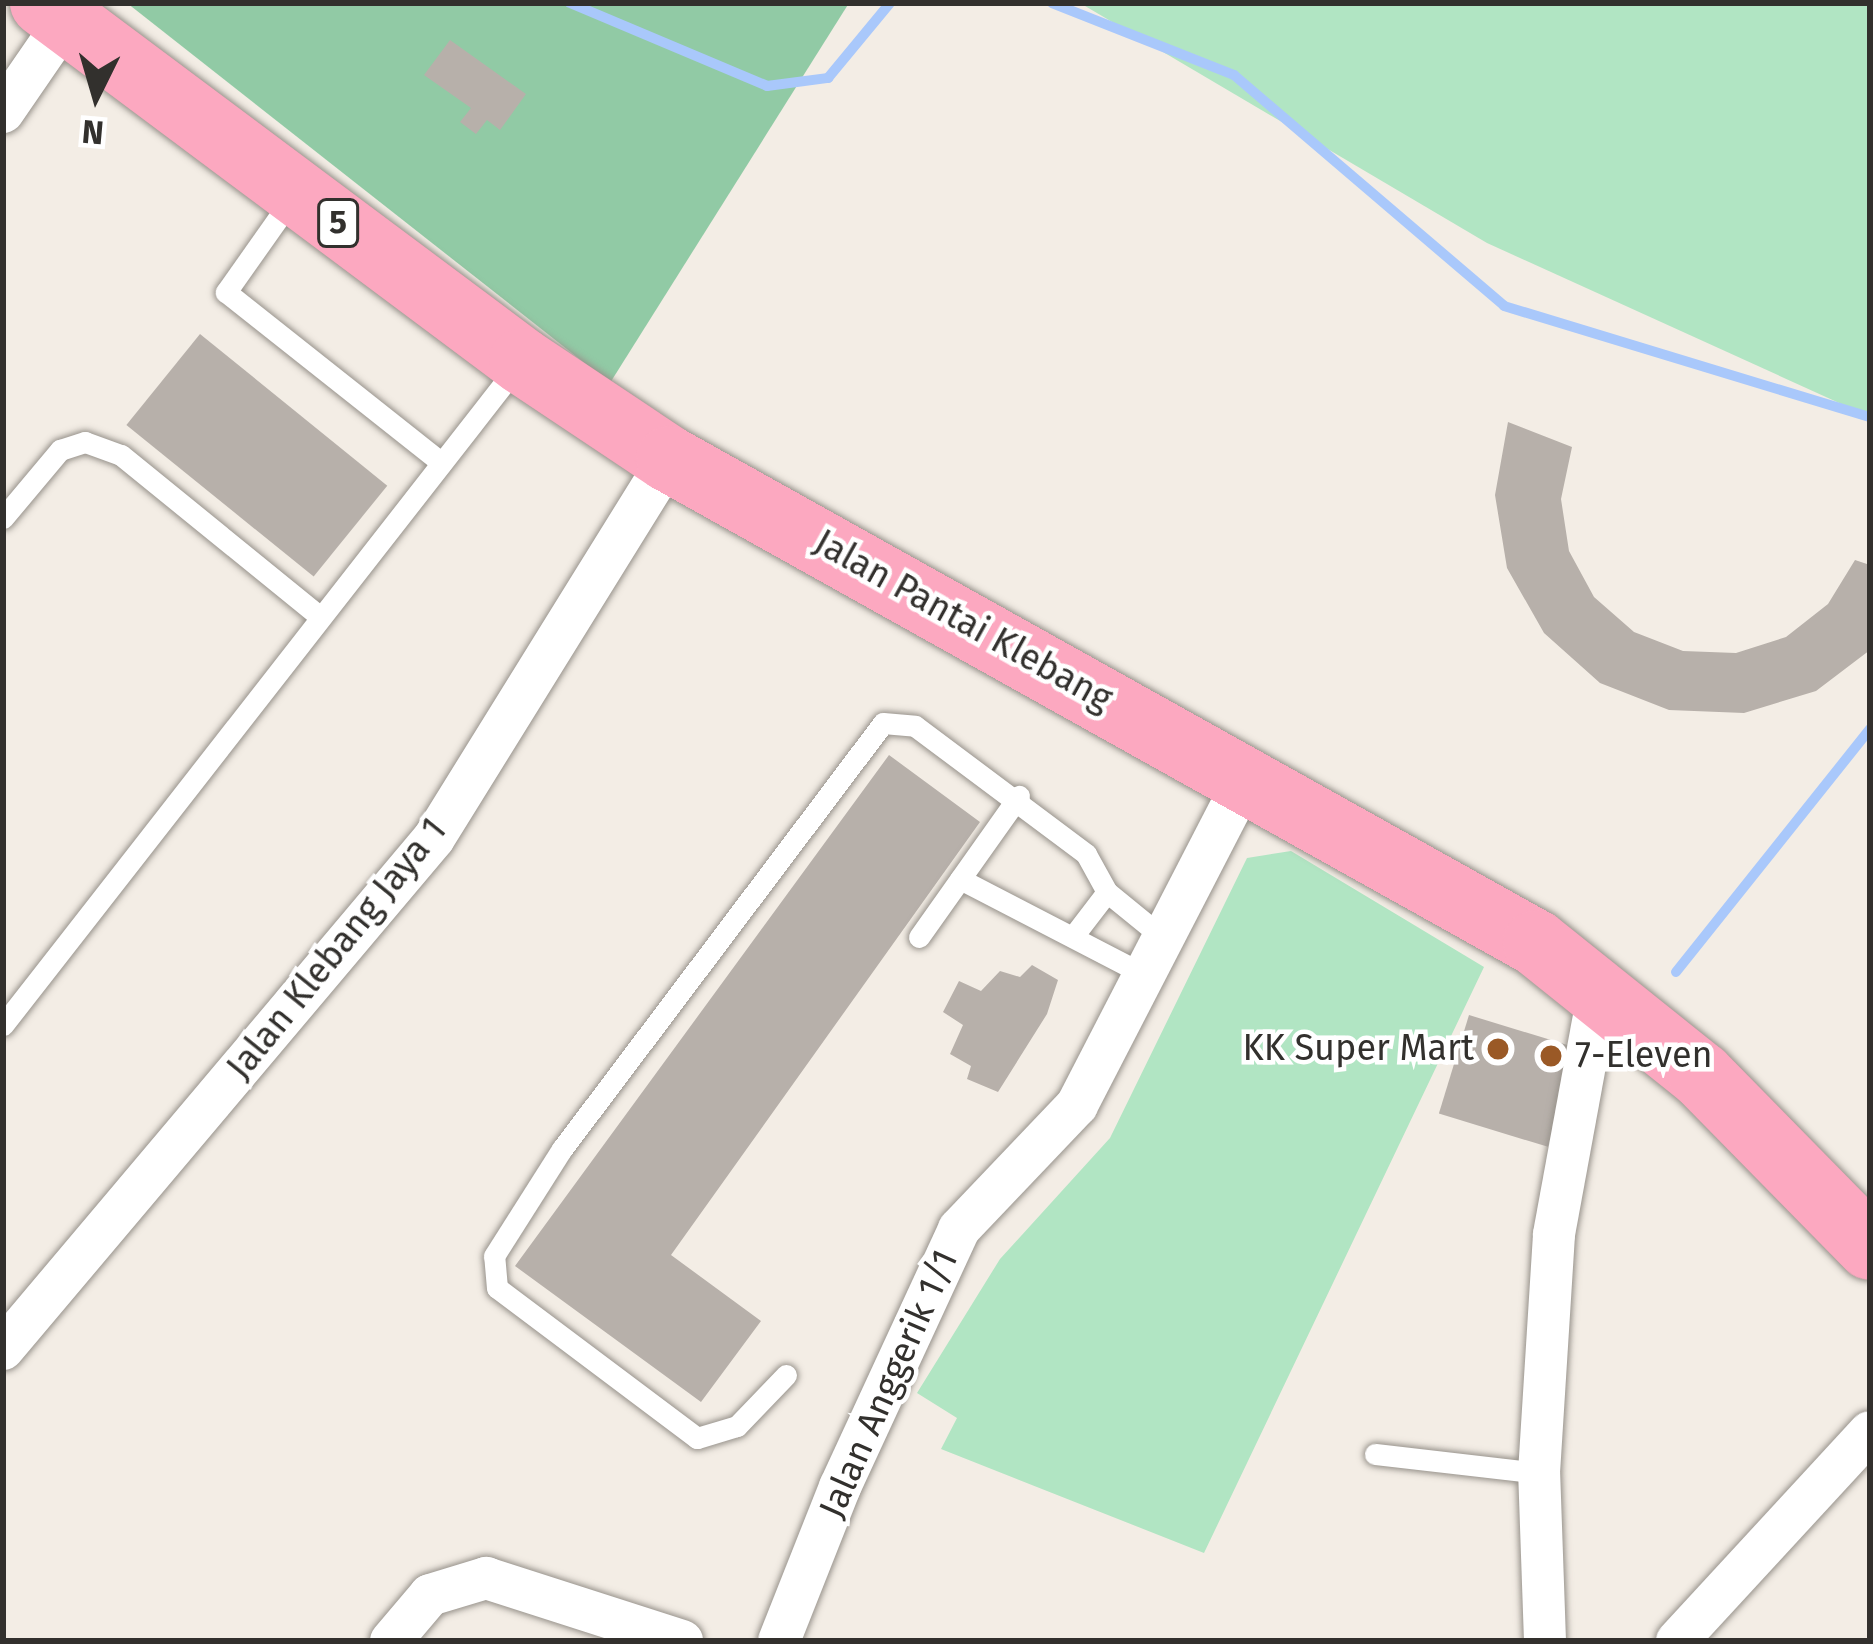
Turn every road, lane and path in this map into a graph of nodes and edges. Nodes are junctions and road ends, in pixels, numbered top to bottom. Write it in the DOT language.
graph roads {
  1 [pos="55,11"];
  2 [pos="3,112"];
  3 [pos="297,192"];
  4 [pos="522,361"];
  5 [pos="669,459"];
  6 [pos="442,463"];
  7 [pos="3,518"];
  8 [pos="320,617"];
  9 [pos="1247,775"];
  10 [pos="1019,796"];
  11 [pos="960,879"];
  12 [pos="1107,892"];
  13 [pos="1074,934"];
  14 [pos="919,937"];
  15 [pos="1158,959"];
  16 [pos="1598,988"];
  17 [pos="3,1025"];
  18 [pos="1870,1246"];
  19 [pos="3,1349"];
  20 [pos="786,1375"];
  21 [pos="1870,1432"];
  22 [pos="1375,1454"];
  23 [pos="1539,1473"];
  24 [pos="391,1641"];
  25 [pos="682,1641"];
  26 [pos="779,1641"];
  27 [pos="1545,1641"];
  28 [pos="1677,1641"];
  1 -- 2 [label="street"];
  1 -- 3 [label="highway, Jalan Pantai Klebang / 5"];
  3 -- 4 [label="highway, Jalan Pantai Klebang / 5"];
  3 -- 6 [label="lane"];
  4 -- 5 [label="highway, Jalan Pantai Klebang / 5"];
  4 -- 6 [label="lane"];
  5 -- 9 [label="highway, Jalan Pantai Klebang / 5"];
  5 -- 19 [label="street, Jalan Klebang Jaya 1"];
  6 -- 8 [label="lane"];
  7 -- 8 [label="lane"];
  8 -- 17 [label="lane"];
  9 -- 15 [label="street, Jalan Anggerik 1/1"];
  9 -- 16 [label="highway, Jalan Pantai Klebang / 5"];
  10 -- 11 [label="lane"];
  10 -- 12 [label="lane"];
  10 -- 20 [label="lane"];
  11 -- 13 [label="lane"];
  11 -- 14 [label="lane"];
  12 -- 13 [label="lane"];
  12 -- 15 [label="lane"];
  13 -- 15 [label="lane"];
  15 -- 26 [label="street, Jalan Anggerik 1/1"];
  16 -- 18 [label="highway, Jalan Pantai Klebang / 5"];
  16 -- 23 [label="street"];
  21 -- 28 [label="street"];
  22 -- 23 [label="lane"];
  23 -- 27 [label="street"];
  24 -- 25 [label="street"];
}
